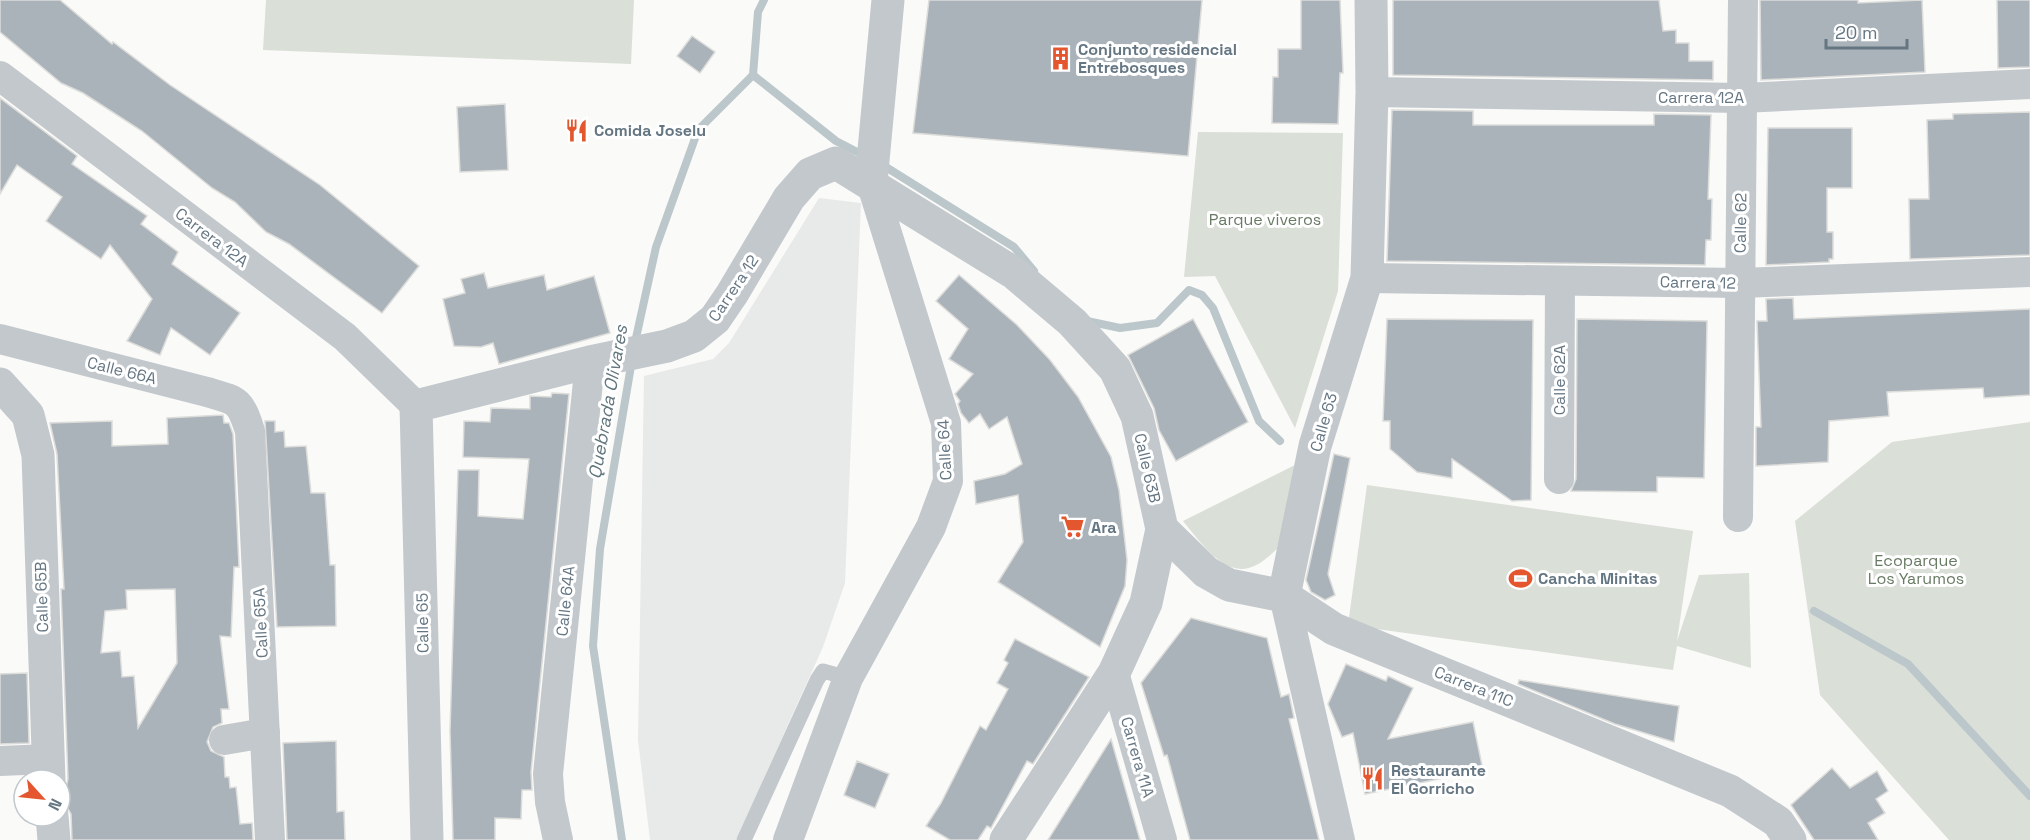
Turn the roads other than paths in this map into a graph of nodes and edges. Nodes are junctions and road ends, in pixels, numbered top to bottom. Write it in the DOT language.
graph roads {
  1 [pos="888,0"];
  2 [pos="1371,0"];
  3 [pos="1743,0"];
  4 [pos="0,76"];
  5 [pos="2030,84"];
  6 [pos="1372,92"];
  7 [pos="1742,98"];
  8 [pos="871,182"];
  9 [pos="2030,272"];
  10 [pos="1367,278"];
  11 [pos="1560,280"];
  12 [pos="1740,283"];
  13 [pos="0,339"];
  14 [pos="604,359"];
  15 [pos="0,384"];
  16 [pos="416,406"];
  17 [pos="242,407"];
  18 [pos="1559,478"];
  19 [pos="1738,517"];
  20 [pos="1162,529"];
  21 [pos="1284,596"];
  22 [pos="1114,673"];
  23 [pos="848,678"];
  24 [pos="265,733"];
  25 [pos="224,740"];
  26 [pos="0,761"];
  27 [pos="38,768"];
  28 [pos="49,768"];
  29 [pos="270,840"];
  30 [pos="427,840"];
  31 [pos="558,840"];
  32 [pos="744,840"];
  33 [pos="788,840"];
  34 [pos="1006,840"];
  35 [pos="1161,840"];
  36 [pos="1340,840"];
  37 [pos="1790,840"];
  1 -- 8 [label="street, Calle 64"];
  2 -- 6 [label="street, Calle 63"];
  3 -- 7 [label="street, Calle 62"];
  4 -- 16 [label="street, Carrera 12A"];
  5 -- 7 [label="street, Carrera 12A"];
  6 -- 7 [label="street, Carrera 12A"];
  6 -- 10 [label="street, Calle 63"];
  7 -- 12 [label="street, Calle 62"];
  8 -- 14 [label="street, Carrera 12"];
  8 -- 20 [label="street, Calle 63B"];
  8 -- 23 [label="street, Calle 64"];
  9 -- 12 [label="street, Carrera 12"];
  10 -- 11 [label="street, Carrera 12"];
  10 -- 21 [label="street, Calle 63"];
  11 -- 12 [label="street, Carrera 12"];
  11 -- 18 [label="street, Calle 62A"];
  12 -- 19 [label="street, Calle 62"];
  13 -- 17 [label="street, Calle 66A"];
  14 -- 16 [label="street, Carrera 12"];
  14 -- 31 [label="street, Calle 64A"];
  15 -- 28 [label="street, Calle 65B"];
  16 -- 30 [label="street, Calle 65"];
  17 -- 24 [label="street, Calle 65A"];
  20 -- 21 [label="street, Carrera 11C"];
  20 -- 22 [label="street, Calle 63B"];
  21 -- 36 [label="street, Calle 63"];
  21 -- 37 [label="street, Carrera 11C"];
  22 -- 34 [label="street, Calle 63B"];
  22 -- 35 [label="street, Carrera 11A"];
  23 -- 32 [label="lane"];
  23 -- 33 [label="street, Calle 64"];
  24 -- 25 [label="street"];
  24 -- 29 [label="street, Calle 65A"];
  26 -- 27 [label="street"];
}
